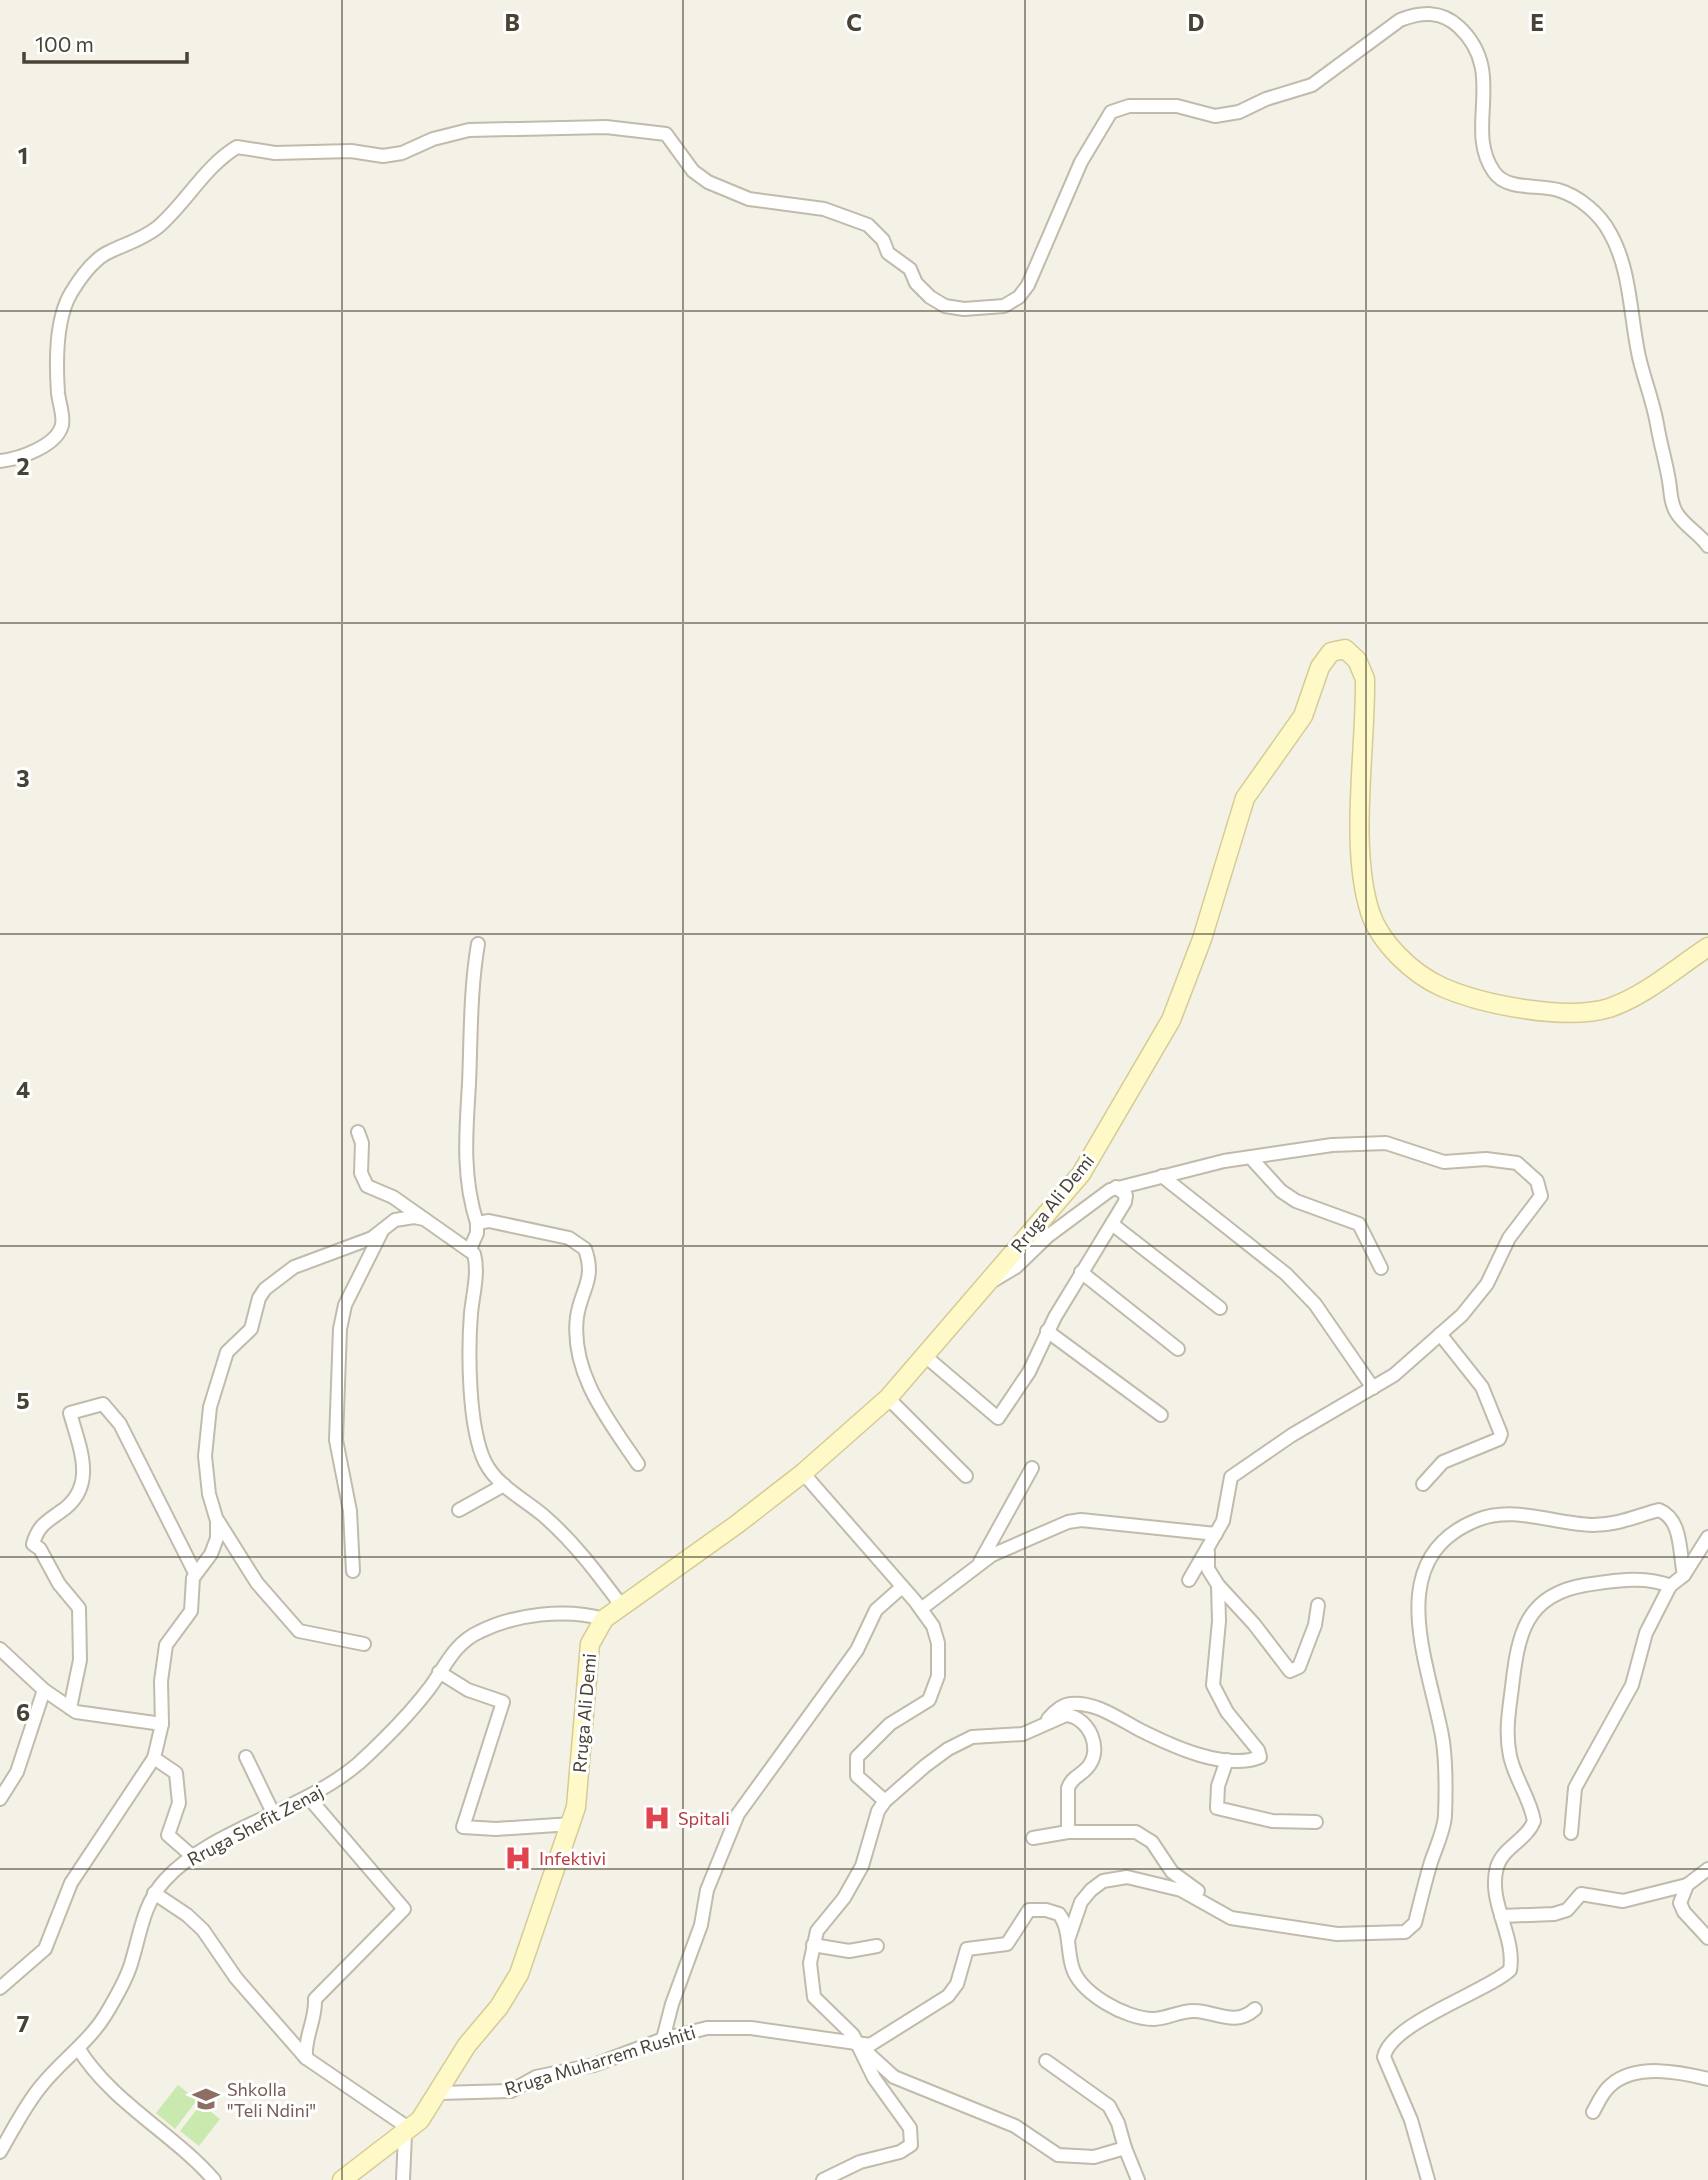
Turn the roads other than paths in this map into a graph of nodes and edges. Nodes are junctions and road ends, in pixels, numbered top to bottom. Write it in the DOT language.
graph roads {
  1 [pos="0,461"];
  2 [pos="1708,547"];
  3 [pos="478,944"];
  4 [pos="1708,947"];
  5 [pos="358,1132"];
  6 [pos="1251,1158"];
  7 [pos="1163,1176"];
  8 [pos="1116,1187"];
  9 [pos="424,1219"];
  10 [pos="477,1223"];
  11 [pos="1112,1224"];
  12 [pos="381,1232"];
  13 [pos="474,1260"];
  14 [pos="1381,1268"];
  15 [pos="1081,1272"];
  16 [pos="981,1286"];
  17 [pos="1220,1308"];
  18 [pos="1047,1331"];
  19 [pos="1440,1334"];
  20 [pos="1178,1349"];
  21 [pos="925,1356"];
  22 [pos="1373,1388"];
  23 [pos="888,1398"];
  24 [pos="1161,1415"];
  25 [pos="638,1464"];
  26 [pos="1032,1468"];
  27 [pos="803,1473"];
  28 [pos="966,1476"];
  29 [pos="1423,1484"];
  30 [pos="504,1485"];
  31 [pos="459,1510"];
  32 [pos="217,1521"];
  33 [pos="1216,1534"];
  34 [pos="1708,1537"];
  35 [pos="1208,1549"];
  36 [pos="978,1565"];
  37 [pos="353,1571"];
  38 [pos="195,1573"];
  39 [pos="1684,1575"];
  40 [pos="1189,1580"];
  41 [pos="1217,1586"];
  42 [pos="1670,1586"];
  43 [pos="902,1587"];
  44 [pos="621,1605"];
  45 [pos="1318,1605"];
  46 [pos="921,1609"];
  47 [pos="604,1619"];
  48 [pos="364,1644"];
  49 [pos="0,1649"];
  50 [pos="439,1672"];
  51 [pos="44,1690"];
  52 [pos="70,1708"];
  53 [pos="162,1724"];
  54 [pos="1038,1728"];
  55 [pos="246,1757"];
  56 [pos="153,1758"];
  57 [pos="1227,1760"];
  58 [pos="309,1798"];
  59 [pos="0,1800"];
  60 [pos="885,1801"];
  61 [pos="274,1815"];
  62 [pos="1316,1822"];
  63 [pos="572,1824"];
  64 [pos="1068,1832"];
  65 [pos="1571,1833"];
  66 [pos="1033,1838"];
  67 [pos="192,1856"];
  68 [pos="1708,1869"];
  69 [pos="1687,1885"];
  70 [pos="154,1893"];
  71 [pos="1206,1906"];
  72 [pos="1501,1916"];
  73 [pos="1708,1938"];
  74 [pos="1068,1940"];
  75 [pos="813,1945"];
  76 [pos="877,1946"];
  77 [pos="0,1988"];
  78 [pos="1255,2009"];
  79 [pos="663,2039"];
  80 [pos="857,2044"];
  81 [pos="78,2048"];
  82 [pos="306,2058"];
  83 [pos="1046,2061"];
  84 [pos="1708,2079"];
  85 [pos="439,2093"];
  86 [pos="1593,2112"];
  87 [pos="407,2132"];
  88 [pos="1125,2148"];
  89 [pos="0,2152"];
  90 [pos="214,2180"];
  91 [pos="342,2180"];
  92 [pos="403,2180"];
  93 [pos="823,2180"];
  94 [pos="1138,2180"];
  95 [pos="1428,2180"];
  1 -- 2 [label="street"];
  3 -- 10 [label="street"];
  4 -- 16 [label="main road, Rruga Ali Demi"];
  5 -- 9 [label="street"];
  6 -- 7 [label="street"];
  6 -- 14 [label="street"];
  6 -- 19 [label="street"];
  7 -- 8 [label="street"];
  7 -- 22 [label="street"];
  8 -- 11 [label="street"];
  8 -- 16 [label="street"];
  9 -- 12 [label="street"];
  9 -- 13 [label="street"];
  10 -- 13 [label="street"];
  10 -- 25 [label="street"];
  11 -- 15 [label="street"];
  11 -- 17 [label="street"];
  12 -- 32 [label="street"];
  12 -- 37 [label="street"];
  13 -- 30 [label="street"];
  15 -- 18 [label="street"];
  15 -- 20 [label="street"];
  16 -- 21 [label="main road, Rruga Ali Demi"];
  18 -- 21 [label="street"];
  18 -- 24 [label="street"];
  19 -- 22 [label="street"];
  19 -- 29 [label="street"];
  21 -- 23 [label="main road, Rruga Ali Demi"];
  22 -- 33 [label="street"];
  23 -- 27 [label="main road, Rruga Ali Demi"];
  23 -- 28 [label="street"];
  26 -- 36 [label="street"];
  27 -- 43 [label="street"];
  27 -- 44 [label="main road, Rruga Ali Demi"];
  30 -- 31 [label="street"];
  30 -- 44 [label="street"];
  32 -- 38 [label="street"];
  32 -- 48 [label="street"];
  33 -- 35 [label="street"];
  33 -- 36 [label="street"];
  34 -- 39 [label="street"];
  35 -- 40 [label="street"];
  35 -- 41 [label="street"];
  36 -- 46 [label="street"];
  38 -- 52 [label="street"];
  38 -- 53 [label="street"];
  39 -- 42 [label="street"];
  39 -- 71 [label="street"];
  41 -- 45 [label="street"];
  41 -- 57 [label="street"];
  42 -- 65 [label="street"];
  42 -- 72 [label="street"];
  43 -- 46 [label="street"];
  43 -- 79 [label="street"];
  44 -- 47 [label="main road, Rruga Ali Demi"];
  46 -- 60 [label="street"];
  47 -- 50 [label="street, Rruga Shefit Zenaj"];
  47 -- 63 [label="main road, Rruga Ali Demi"];
  49 -- 51 [label="street"];
  50 -- 58 [label="street, Rruga Shefit Zenaj"];
  50 -- 63 [label="street"];
  51 -- 52 [label="street"];
  51 -- 59 [label="street"];
  52 -- 53 [label="street"];
  53 -- 56 [label="street"];
  54 -- 57 [label="street"];
  54 -- 60 [label="street"];
  54 -- 64 [label="street"];
  55 -- 61 [label="street"];
  56 -- 67 [label="street"];
  56 -- 77 [label="street"];
  57 -- 62 [label="street"];
  58 -- 61 [label="street, Rruga Shefit Zenaj"];
  58 -- 82 [label="street"];
  60 -- 75 [label="street"];
  61 -- 67 [label="street, Rruga Shefit Zenaj"];
  63 -- 85 [label="main road, Rruga Ali Demi"];
  64 -- 66 [label="street"];
  64 -- 71 [label="street"];
  67 -- 70 [label="street, Rruga Shefit Zenaj"];
  68 -- 69 [label="street"];
  69 -- 72 [label="street"];
  69 -- 73 [label="street"];
  70 -- 81 [label="street, Rruga Shefit Zenaj"];
  70 -- 82 [label="street"];
  71 -- 74 [label="street"];
  72 -- 95 [label="street"];
  74 -- 78 [label="street, Rruga Muharrem Rushiti"];
  74 -- 80 [label="street, Rruga Muharrem Rushiti"];
  75 -- 76 [label="street"];
  75 -- 80 [label="street"];
  79 -- 80 [label="street, Rruga Muharrem Rushiti"];
  79 -- 85 [label="street, Rruga Muharrem Rushiti"];
  80 -- 88 [label="street"];
  80 -- 93 [label="street"];
  81 -- 89 [label="street, Rruga Shefit Zenaj"];
  81 -- 90 [label="street"];
  82 -- 87 [label="street"];
  83 -- 88 [label="street"];
  84 -- 86 [label="street"];
  85 -- 87 [label="main road, Rruga Ali Demi"];
  87 -- 91 [label="main road, Rruga Ali Demi"];
  87 -- 92 [label="street"];
  88 -- 94 [label="street"];
}
